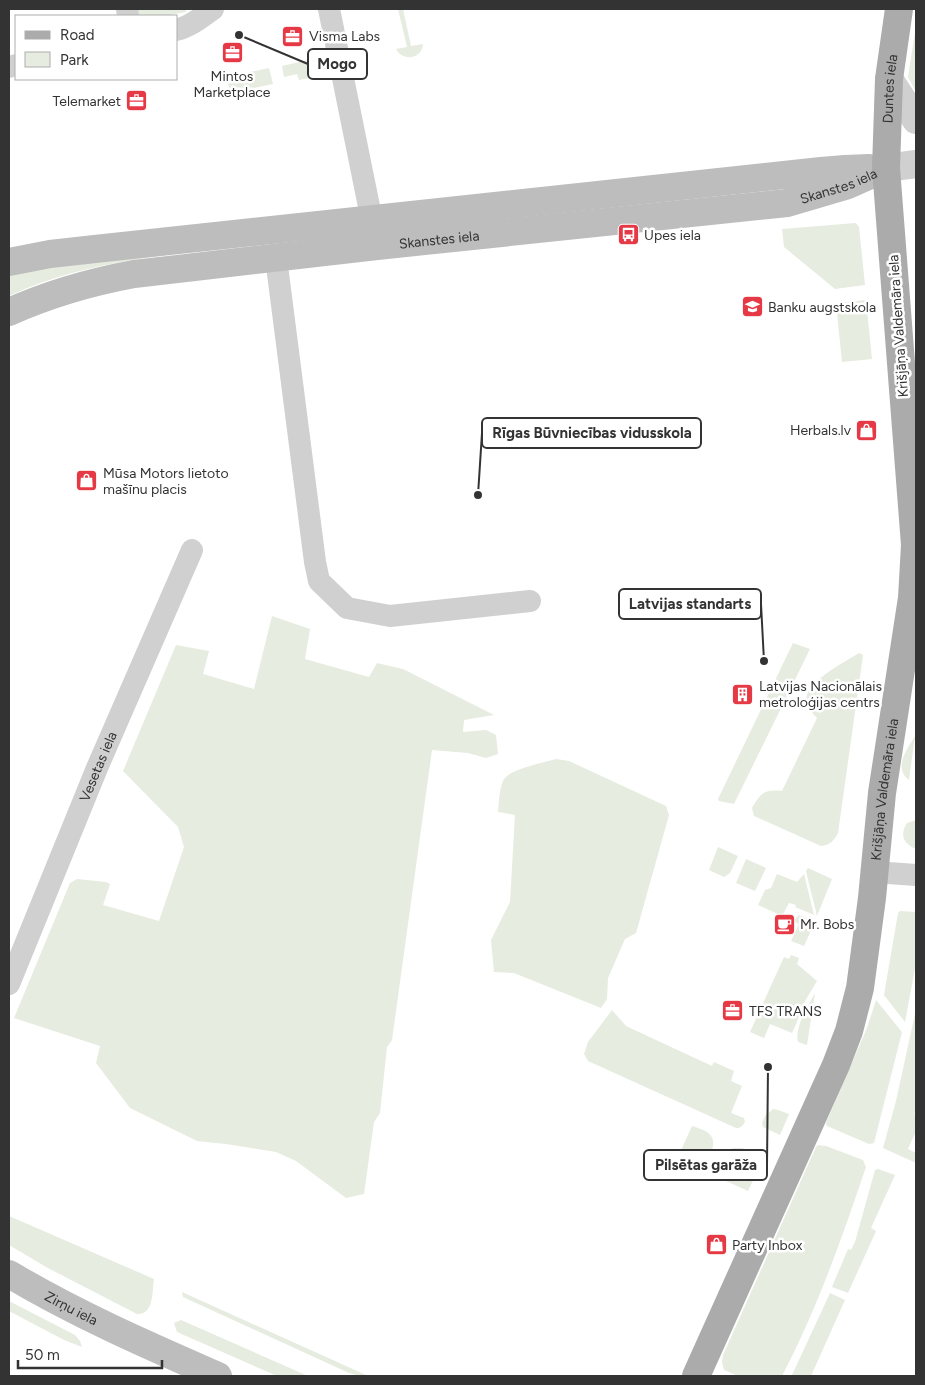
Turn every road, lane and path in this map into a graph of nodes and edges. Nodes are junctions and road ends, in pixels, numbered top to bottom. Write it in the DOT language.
graph roads {
  1 [pos="213,9"];
  2 [pos="329,9"];
  3 [pos="899,9"];
  4 [pos="178,30"];
  5 [pos="889,79"];
  6 [pos="916,120"];
  7 [pos="916,164"];
  8 [pos="886,168"];
  9 [pos="372,219"];
  10 [pos="377,246"];
  11 [pos="276,258"];
  12 [pos="9,262"];
  13 [pos="9,312"];
  14 [pos="913,478"];
  15 [pos="192,550"];
  16 [pos="530,601"];
  17 [pos="874,872"];
  18 [pos="916,875"];
  19 [pos="9,984"];
  20 [pos="9,1274"];
  21 [pos="218,1376"];
  22 [pos="696,1376"];
  1 -- 4 [label="street"];
  2 -- 9 [label="street"];
  3 -- 5 [label="main road, Duntes iela"];
  5 -- 6 [label="street"];
  5 -- 8 [label="main road, Duntes iela"];
  7 -- 8 [label="street"];
  8 -- 9 [label="main road, Skanstes iela"];
  8 -- 10 [label="main road, Skanstes iela"];
  8 -- 14 [label="main road, Krišjāņa Valdemāra iela"];
  9 -- 10 [label="street"];
  9 -- 12 [label="main road, Skanstes iela"];
  10 -- 11 [label="main road, Skanstes iela"];
  11 -- 13 [label="main road, Skanstes iela"];
  11 -- 16 [label="street"];
  14 -- 17 [label="main road, Krišjāņa Valdemāra iela"];
  15 -- 19 [label="street, Vesetas iela"];
  17 -- 18 [label="street"];
  17 -- 22 [label="main road, Krišjāņa Valdemāra iela"];
  20 -- 21 [label="main road, Zirņu iela"];
}
